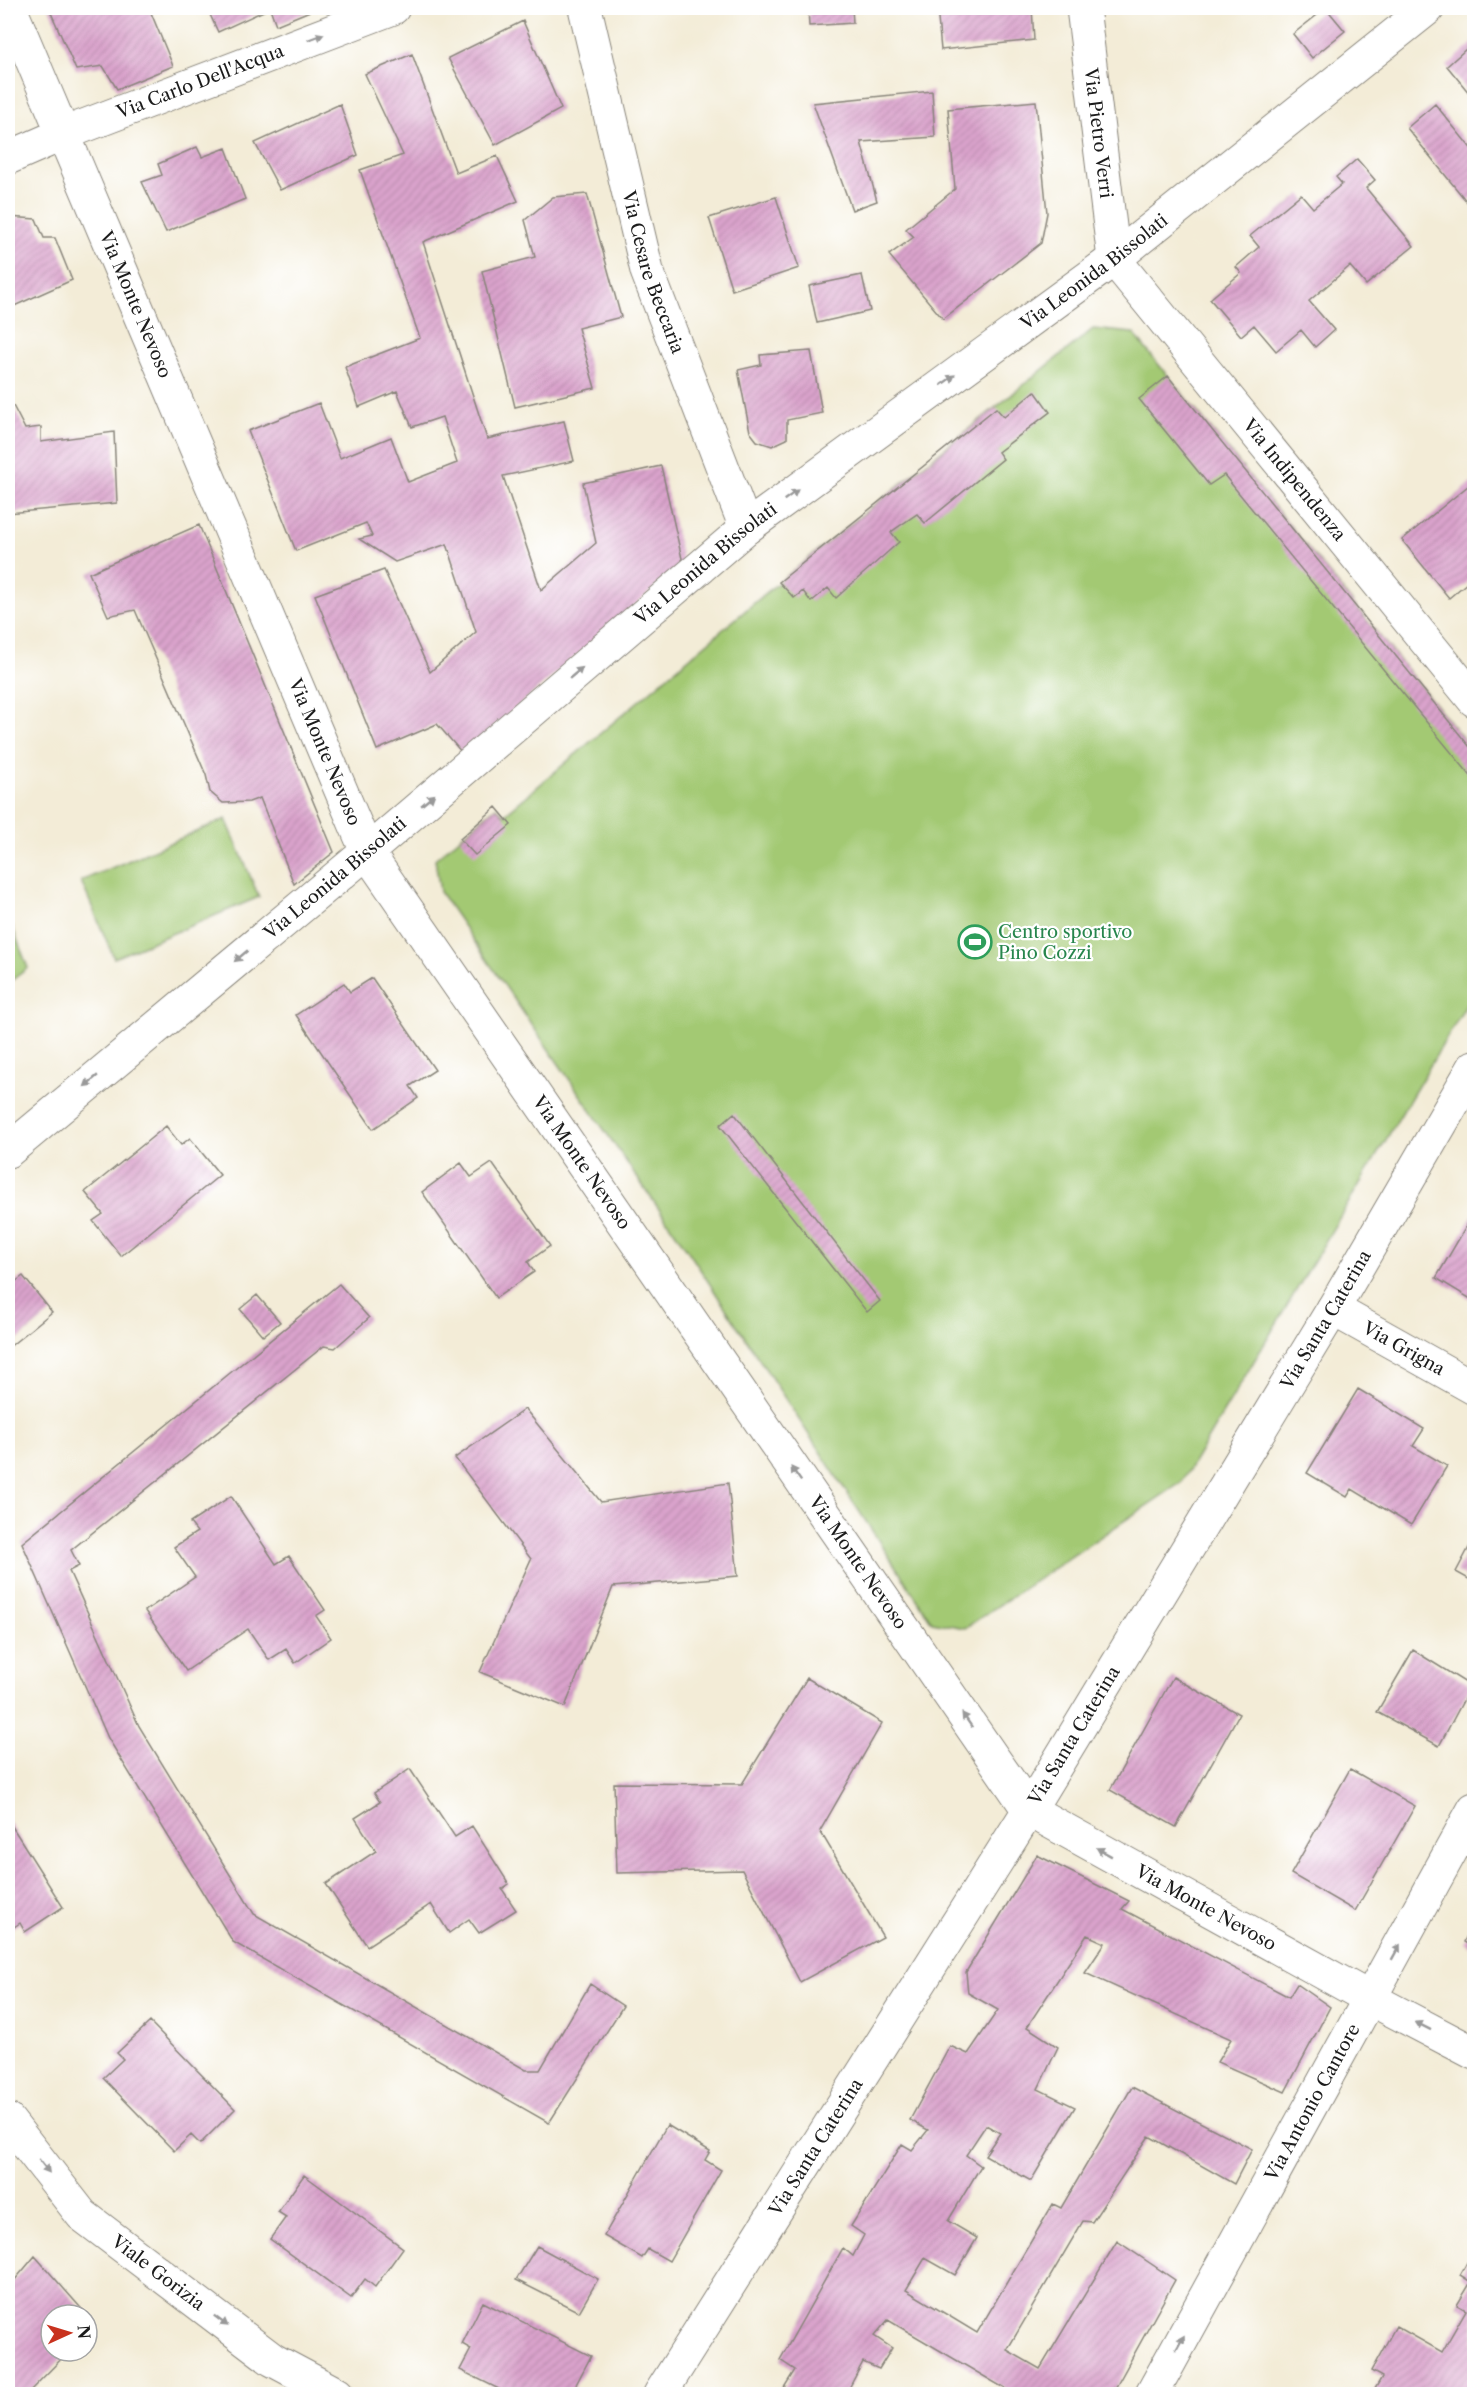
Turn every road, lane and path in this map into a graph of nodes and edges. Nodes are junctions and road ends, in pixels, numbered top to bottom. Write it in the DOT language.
graph roads {
  1 [pos="9,8"];
  2 [pos="393,8"];
  3 [pos="585,8"];
  4 [pos="1083,8"];
  5 [pos="1428,8"];
  6 [pos="63,134"];
  7 [pos="8,158"];
  8 [pos="1114,259"];
  9 [pos="746,528"];
  10 [pos="1474,700"];
  11 [pos="367,852"];
  12 [pos="1474,1067"];
  13 [pos="8,1151"];
  14 [pos="1333,1309"];
  15 [pos="1474,1388"];
  16 [pos="1474,1809"];
  17 [pos="1029,1810"];
  18 [pos="1371,1999"];
  19 [pos="1474,2053"];
  20 [pos="8,2120"];
  21 [pos="337,2394"];
  22 [pos="660,2394"];
  23 [pos="1152,2394"];
  1 -- 6 [label="street, Via Monte Nevoso"];
  6 -- 2 [label="street, Via Carlo Dell'Acqua, one-way"];
  3 -- 9 [label="street, Via Cesare Beccaria"];
  4 -- 8 [label="street, Via Pietro Verri"];
  5 -- 8 [label="street, Via Leonida Bissolati"];
  6 -- 7 [label="street, Via Carlo Dell'Acqua"];
  6 -- 11 [label="street, Via Monte Nevoso"];
  9 -- 8 [label="street, Via Leonida Bissolati, one-way"];
  8 -- 10 [label="street, Via Indipendenza"];
  11 -- 9 [label="street, Via Leonida Bissolati, one-way"];
  11 -- 13 [label="street, Via Leonida Bissolati, one-way"];
  17 -- 11 [label="street, Via Monte Nevoso, one-way"];
  12 -- 14 [label="street, Via Santa Caterina"];
  14 -- 15 [label="street, Via Grigna"];
  14 -- 17 [label="street, Via Santa Caterina"];
  18 -- 16 [label="street, Via Antonio Cantore, one-way"];
  18 -- 17 [label="street, Via Monte Nevoso, one-way"];
  17 -- 22 [label="street, Via Santa Caterina"];
  19 -- 18 [label="street, Via Monte Nevoso, one-way"];
  23 -- 18 [label="street, Via Antonio Cantore, one-way"];
  20 -- 21 [label="street, Viale Gorizia, one-way"];
}
